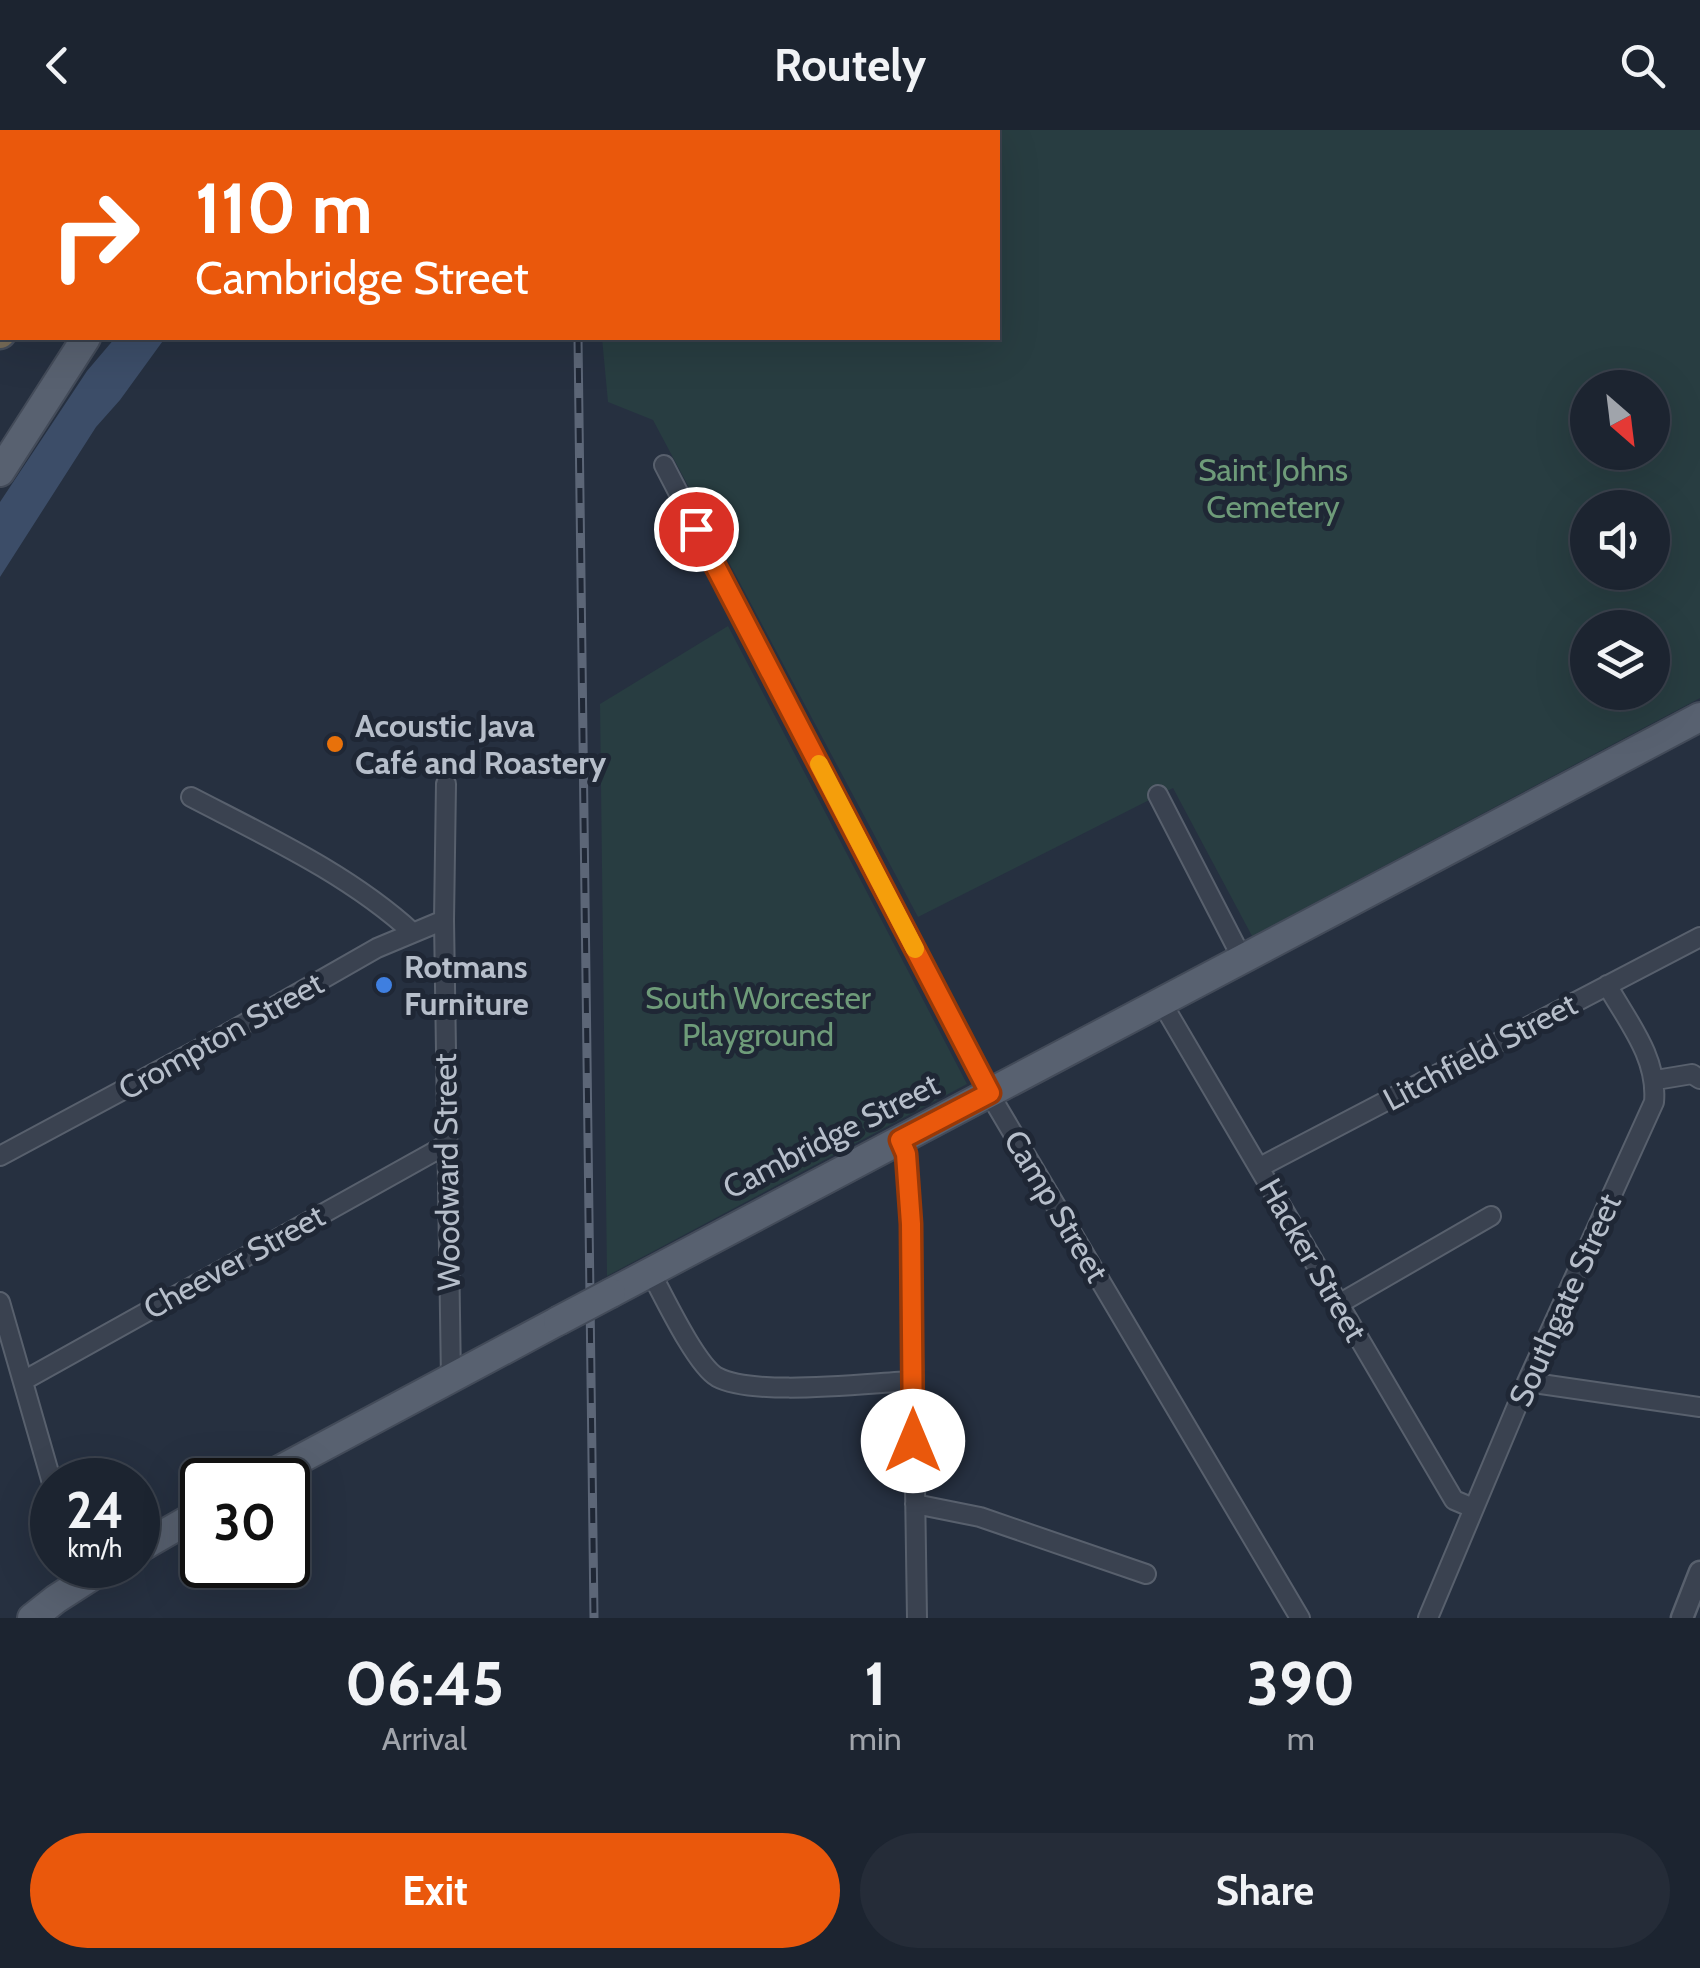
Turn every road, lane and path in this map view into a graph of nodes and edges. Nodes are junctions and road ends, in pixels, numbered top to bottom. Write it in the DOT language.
graph roads {
  1 [pos="85,340"];
  2 [pos="664,465"];
  3 [pos="0,472"];
  4 [pos="1700,717"];
  5 [pos="446,784"];
  6 [pos="1158,795"];
  7 [pos="192,797"];
  8 [pos="444,920"];
  9 [pos="413,934"];
  10 [pos="1700,936"];
  11 [pos="1243,960"];
  12 [pos="1607,985"];
  13 [pos="1162,1003"];
  14 [pos="1700,1079"];
  15 [pos="1656,1080"];
  16 [pos="990,1093"];
  17 [pos="900,1140"];
  18 [pos="446,1145"];
  19 [pos="0,1156"];
  20 [pos="1260,1167"];
  21 [pos="1491,1216"];
  22 [pos="650,1271"];
  23 [pos="0,1302"];
  24 [pos="1337,1304"];
  25 [pos="451,1380"];
  26 [pos="912,1380"];
  27 [pos="23,1381"];
  28 [pos="1528,1382"];
  29 [pos="1700,1407"];
  30 [pos="45,1458"];
  31 [pos="303,1458"];
  32 [pos="914,1504"];
  33 [pos="1472,1508"];
  34 [pos="1700,1572"];
  35 [pos="1146,1574"];
  36 [pos="72,1588"];
  37 [pos="32,1618"];
  38 [pos="916,1618"];
  39 [pos="1300,1618"];
  40 [pos="1428,1618"];
  41 [pos="1682,1618"];
  1 -- 3 [label="main road"];
  2 -- 16 [label="street, Camp Street"];
  4 -- 11 [label="main road, Cambridge Street"];
  5 -- 8 [label="street, Woodward Street"];
  6 -- 11 [label="street"];
  7 -- 9 [label="street"];
  8 -- 9 [label="street, Crompton Street"];
  8 -- 18 [label="street, Woodward Street"];
  9 -- 19 [label="street, Crompton Street"];
  10 -- 12 [label="street, Litchfield Street"];
  11 -- 13 [label="main road, Cambridge Street"];
  12 -- 15 [label="street"];
  12 -- 20 [label="street, Litchfield Street"];
  13 -- 16 [label="main road, Cambridge Street"];
  13 -- 20 [label="street, Hacker Street"];
  14 -- 15 [label="street"];
  15 -- 28 [label="street, Southgate Street"];
  16 -- 17 [label="main road, Cambridge Street"];
  16 -- 39 [label="street, Camp Street"];
  17 -- 22 [label="main road, Cambridge Street"];
  17 -- 26 [label="street"];
  18 -- 25 [label="street, Woodward Street"];
  18 -- 27 [label="street, Cheever Street"];
  20 -- 24 [label="street, Hacker Street"];
  21 -- 24 [label="street"];
  22 -- 25 [label="main road, Cambridge Street, bridge"];
  22 -- 26 [label="street"];
  23 -- 27 [label="street"];
  24 -- 33 [label="street, Hacker Street"];
  25 -- 31 [label="main road, Cambridge Street"];
  26 -- 32 [label="street"];
  27 -- 30 [label="street"];
  28 -- 29 [label="street"];
  28 -- 33 [label="street, Southgate Street"];
  32 -- 35 [label="street"];
  32 -- 38 [label="street"];
  33 -- 40 [label="street, Southgate Street"];
  34 -- 41 [label="street"];
  36 -- 37 [label="main road"];
}
